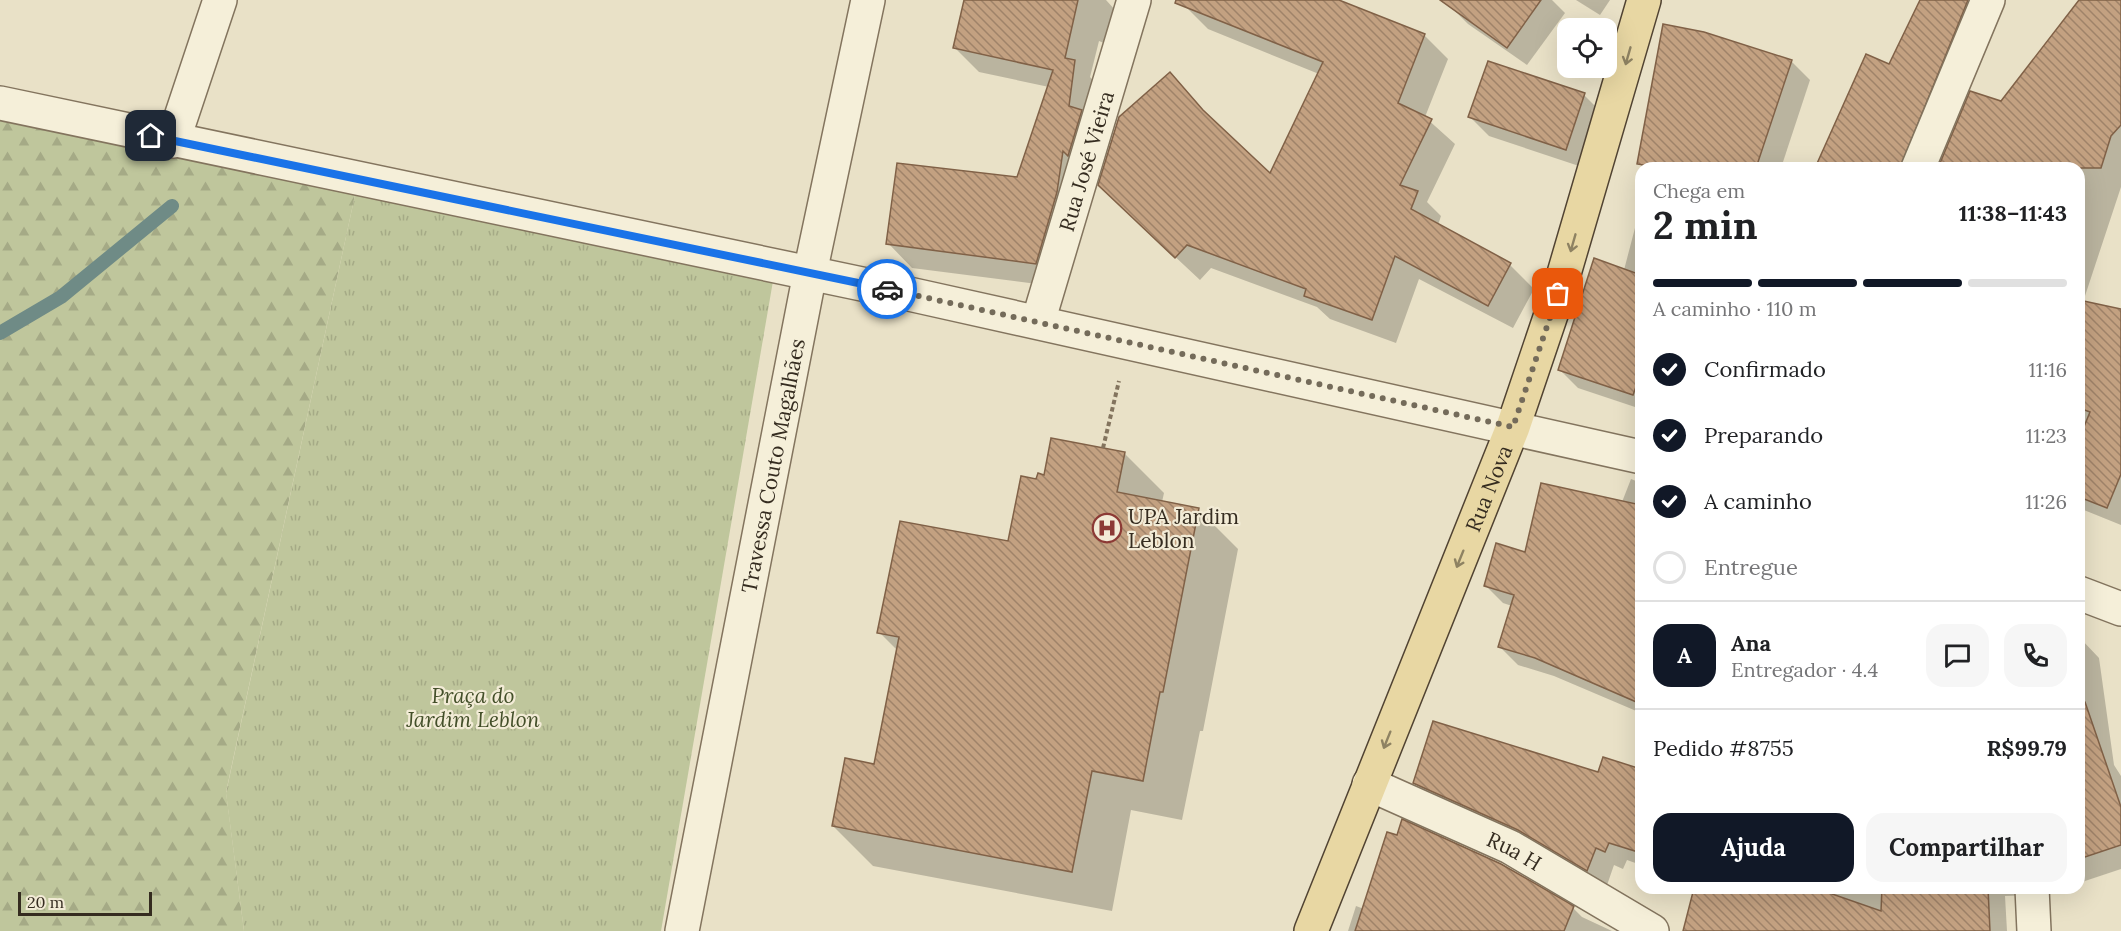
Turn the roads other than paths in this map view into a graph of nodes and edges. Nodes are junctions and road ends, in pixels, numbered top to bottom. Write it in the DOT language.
graph roads {
  1 [pos="220,0"];
  2 [pos="868,0"];
  3 [pos="1134,0"];
  4 [pos="1644,0"];
  5 [pos="1988,0"];
  6 [pos="0,103"];
  7 [pos="173,141"];
  8 [pos="1920,162"];
  9 [pos="810,273"];
  10 [pos="1038,322"];
  11 [pos="1513,427"];
  12 [pos="1635,456"];
  13 [pos="2085,595"];
  14 [pos="2121,609"];
  15 [pos="1369,784"];
  16 [pos="2032,894"];
  17 [pos="682,931"];
  18 [pos="1311,931"];
  19 [pos="1652,931"];
  20 [pos="2034,931"];
  1 -- 7 [label="street"];
  2 -- 9 [label="street, Travessa Couto Magalhães"];
  3 -- 10 [label="street, Rua José Vieira"];
  4 -- 11 [label="main road, Rua Nova, one-way"];
  5 -- 8 [label="street"];
  6 -- 7 [label="street"];
  7 -- 9 [label="street"];
  9 -- 10 [label="street"];
  9 -- 17 [label="street, Travessa Couto Magalhães"];
  10 -- 11 [label="street"];
  11 -- 12 [label="street"];
  11 -- 15 [label="main road, Rua Nova, one-way"];
  13 -- 14 [label="street"];
  15 -- 18 [label="main road, Rua Nova"];
  15 -- 19 [label="street, Rua H"];
  16 -- 20 [label="street"];
}
